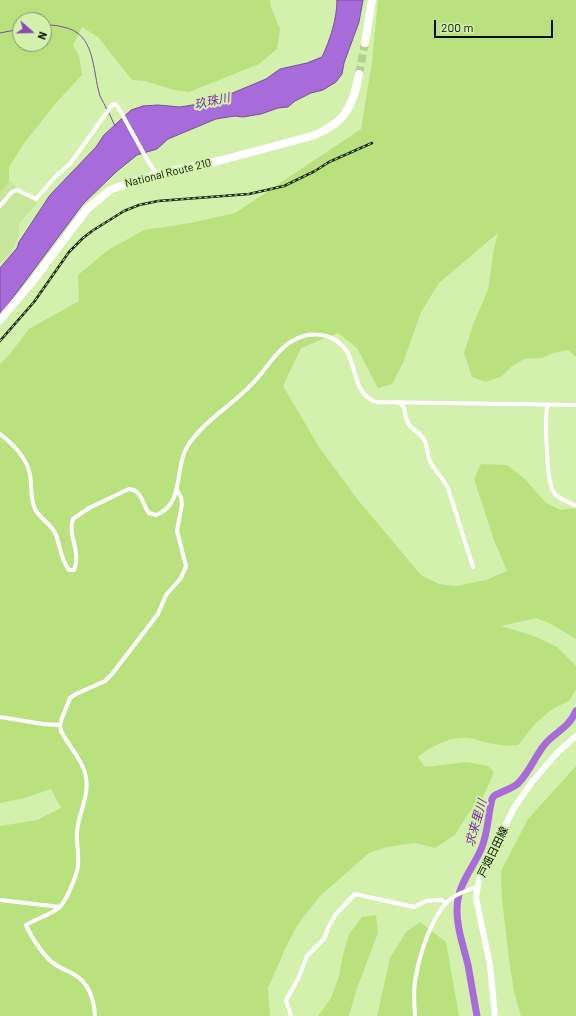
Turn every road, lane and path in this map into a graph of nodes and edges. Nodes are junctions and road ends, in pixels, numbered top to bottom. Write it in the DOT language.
graph roads {
  1 [pos="372,0"];
  2 [pos="365,44"];
  3 [pos="359,74"];
  4 [pos="158,174"];
  5 [pos="0,206"];
  6 [pos="0,320"];
  7 [pos="398,402"];
  8 [pos="548,405"];
  9 [pos="576,405"];
  10 [pos="0,434"];
  11 [pos="177,490"];
  12 [pos="576,506"];
  13 [pos="473,567"];
  14 [pos="0,717"];
  15 [pos="60,725"];
  16 [pos="576,736"];
  17 [pos="477,887"];
  18 [pos="0,900"];
  19 [pos="446,903"];
  20 [pos="60,907"];
  21 [pos="95,1016"];
  22 [pos="291,1016"];
  23 [pos="415,1016"];
  24 [pos="495,1016"];
  1 -- 2 [label="highway"];
  3 -- 4 [label="highway, National Route 210"];
  4 -- 5 [label="street"];
  4 -- 6 [label="highway, National Route 210"];
  7 -- 8 [label="street"];
  7 -- 11 [label="street"];
  7 -- 13 [label="street"];
  8 -- 9 [label="street"];
  8 -- 12 [label="street"];
  10 -- 11 [label="street"];
  11 -- 15 [label="street"];
  14 -- 15 [label="street"];
  15 -- 20 [label="street"];
  16 -- 17 [label="main road, 戸畑日田線"];
  17 -- 19 [label="street"];
  17 -- 24 [label="main road, 戸畑日田線"];
  18 -- 20 [label="street"];
  19 -- 22 [label="street"];
  19 -- 23 [label="street"];
  20 -- 21 [label="street"];
}
